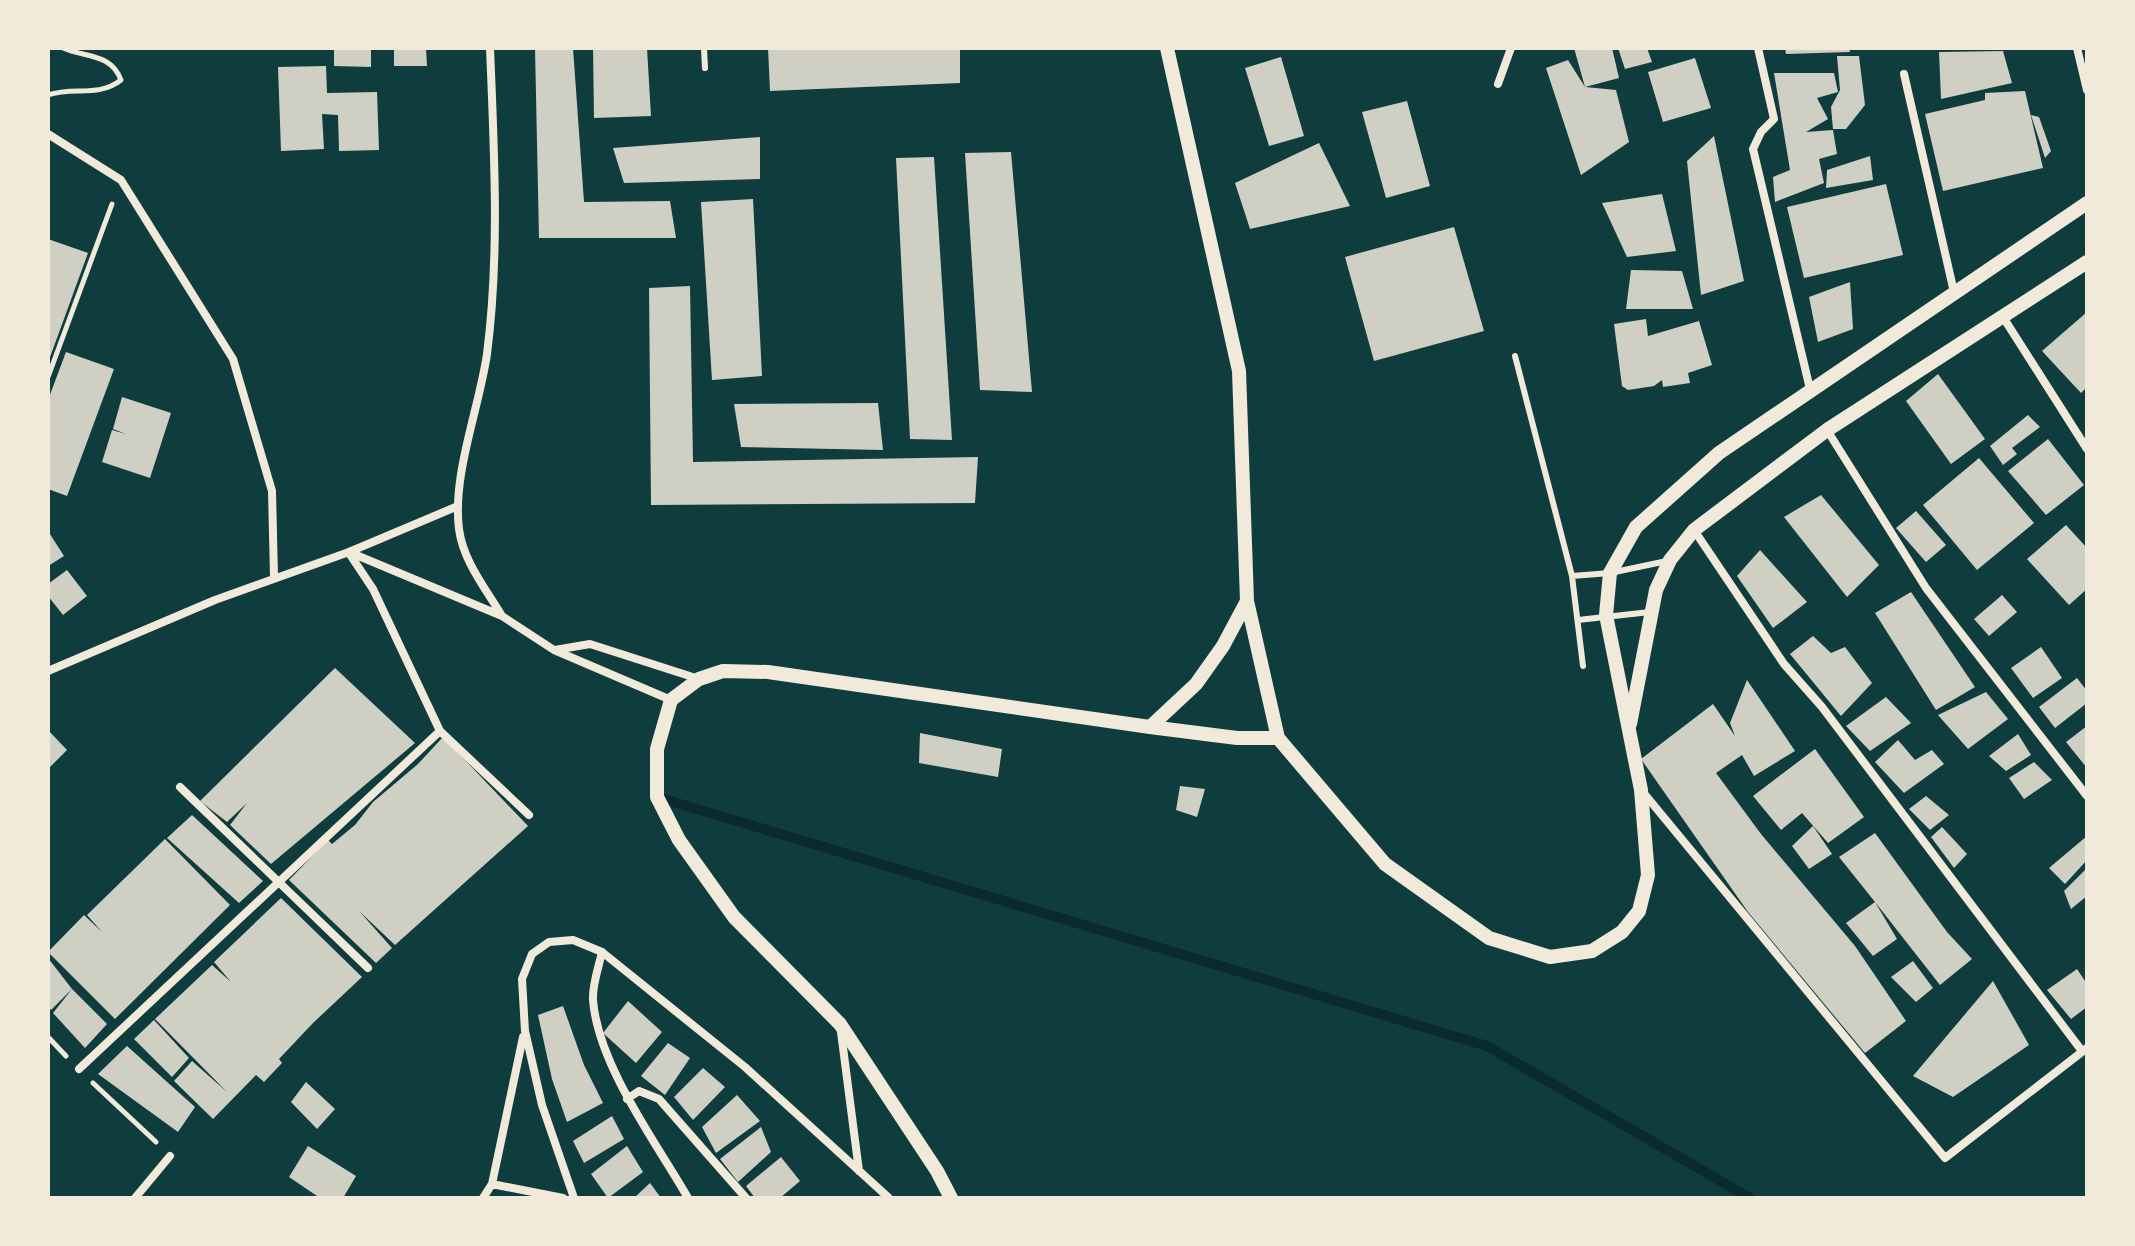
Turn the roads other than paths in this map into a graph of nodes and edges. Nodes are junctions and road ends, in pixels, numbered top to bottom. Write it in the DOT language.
graph roads {
  1 [pos="490,48"];
  2 [pos="704,48"];
  3 [pos="1167,48"];
  4 [pos="1511,48"];
  5 [pos="1758,48"];
  6 [pos="2077,48"];
  7 [pos="705,68"];
  8 [pos="1904,74"];
  9 [pos="1498,84"];
  10 [pos="2087,90"];
  11 [pos="48,134"];
  12 [pos="2087,203"];
  13 [pos="2087,262"];
  14 [pos="1954,292"];
  15 [pos="2003,317"];
  16 [pos="1515,356"];
  17 [pos="1810,389"];
  18 [pos="1827,430"];
  19 [pos="2087,449"];
  20 [pos="458,506"];
  21 [pos="1694,530"];
  22 [pos="349,552"];
  23 [pos="1670,560"];
  24 [pos="1610,573"];
  25 [pos="1572,576"];
  26 [pos="274,577"];
  27 [pos="1247,601"];
  28 [pos="1650,612"];
  29 [pos="1606,615"];
  30 [pos="502,616"];
  31 [pos="1578,620"];
  32 [pos="554,650"];
  33 [pos="1583,666"];
  34 [pos="48,671"];
  35 [pos="699,679"];
  36 [pos="671,700"];
  37 [pos="1150,727"];
  38 [pos="440,731"];
  39 [pos="1629,731"];
  40 [pos="1278,738"];
  41 [pos="180,787"];
  42 [pos="1641,790"];
  43 [pos="2087,796"];
  44 [pos="529,815"];
  45 [pos="277,880"];
  46 [pos="602,952"];
  47 [pos="368,968"];
  48 [pos="840,1024"];
  49 [pos="525,1031"];
  50 [pos="2085,1050"];
  51 [pos="79,1069"];
  52 [pos="627,1099"];
  53 [pos="170,1156"];
  54 [pos="859,1171"];
  55 [pos="492,1184"];
  56 [pos="135,1198"];
  57 [pos="483,1198"];
  58 [pos="563,1198"];
  59 [pos="574,1198"];
  60 [pos="688,1198"];
  61 [pos="746,1198"];
  62 [pos="889,1198"];
  63 [pos="951,1198"];
  1 -- 20 [label="street"];
  2 -- 7 [label="lane"];
  3 -- 27 [label="street"];
  4 -- 9 [label="street"];
  5 -- 17 [label="street"];
  6 -- 10 [label="street"];
  8 -- 14 [label="street"];
  11 -- 26 [label="street"];
  12 -- 14 [label="street"];
  13 -- 15 [label="street"];
  14 -- 17 [label="street"];
  15 -- 18 [label="street"];
  15 -- 19 [label="street"];
  16 -- 25 [label="lane"];
  17 -- 24 [label="street"];
  18 -- 21 [label="street"];
  18 -- 43 [label="street"];
  20 -- 22 [label="street"];
  20 -- 30 [label="street"];
  21 -- 23 [label="street"];
  21 -- 50 [label="street"];
  22 -- 26 [label="street"];
  22 -- 30 [label="street"];
  22 -- 38 [label="street"];
  23 -- 24 [label="lane"];
  23 -- 28 [label="street"];
  24 -- 25 [label="lane"];
  24 -- 29 [label="street"];
  25 -- 31 [label="lane"];
  26 -- 34 [label="street"];
  27 -- 37 [label="street"];
  27 -- 40 [label="street"];
  28 -- 29 [label="lane"];
  28 -- 39 [label="street"];
  29 -- 31 [label="lane"];
  29 -- 39 [label="street"];
  30 -- 32 [label="street"];
  31 -- 33 [label="lane"];
  32 -- 35 [label="street"];
  32 -- 36 [label="street"];
  35 -- 36 [label="street"];
  35 -- 37 [label="street"];
  36 -- 48 [label="street"];
  37 -- 40 [label="street"];
  38 -- 44 [label="street"];
  38 -- 45 [label="street"];
  39 -- 42 [label="street"];
  40 -- 42 [label="street"];
  41 -- 45 [label="street"];
  42 -- 50 [label="street"];
  45 -- 47 [label="street"];
  45 -- 51 [label="street"];
  46 -- 49 [label="street"];
  46 -- 52 [label="street"];
  46 -- 54 [label="street"];
  48 -- 54 [label="street"];
  48 -- 63 [label="street"];
  49 -- 55 [label="street"];
  49 -- 59 [label="street"];
  52 -- 60 [label="street"];
  52 -- 61 [label="street"];
  53 -- 56 [label="street"];
  54 -- 62 [label="street"];
  55 -- 57 [label="street"];
  55 -- 58 [label="street"];
}
